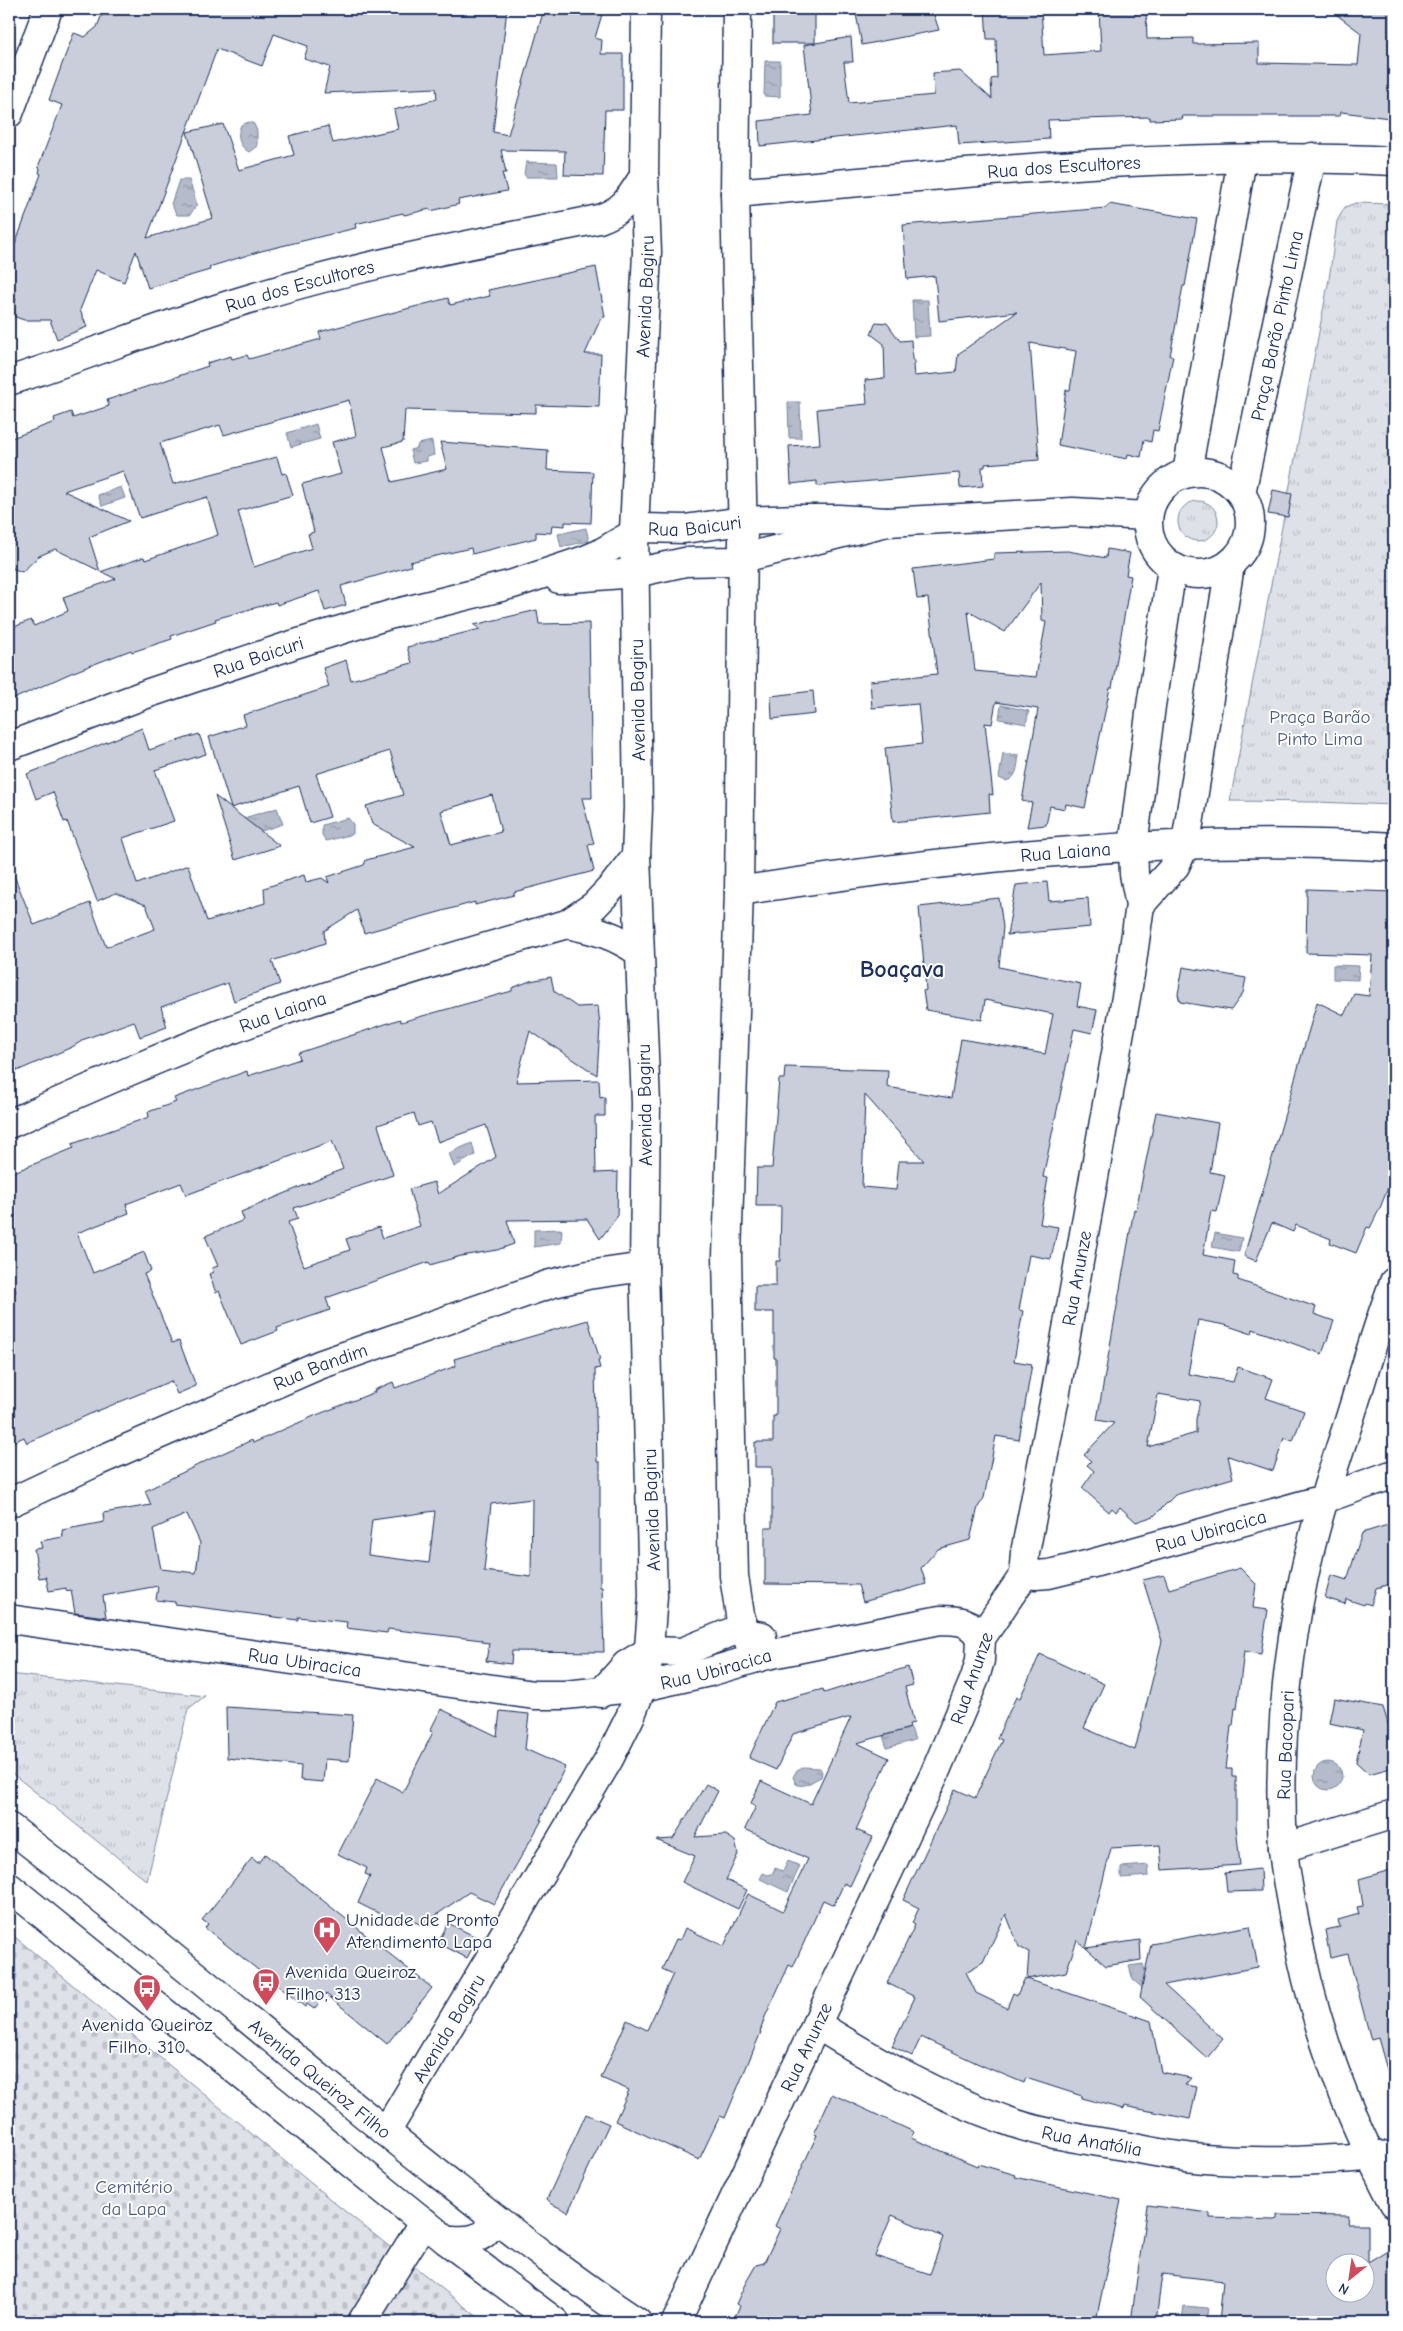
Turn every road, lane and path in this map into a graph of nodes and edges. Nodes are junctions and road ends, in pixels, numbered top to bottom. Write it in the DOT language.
graph roads {
  1 [pos="48,9"];
  2 [pos="646,9"];
  3 [pos="736,9"];
  4 [pos="9,113"];
  5 [pos="1312,157"];
  6 [pos="1242,159"];
  7 [pos="1394,161"];
  8 [pos="644,176"];
  9 [pos="735,193"];
  10 [pos="599,219"];
  11 [pos="647,246"];
  12 [pos="9,381"];
  13 [pos="1187,473"];
  14 [pos="1241,493"];
  15 [pos="1148,516"];
  16 [pos="743,521"];
  17 [pos="887,522"];
  18 [pos="634,531"];
  19 [pos="743,557"];
  20 [pos="1230,565"];
  21 [pos="1172,568"];
  22 [pos="635,573"];
  23 [pos="513,584"];
  24 [pos="9,746"];
  25 [pos="1186,844"];
  26 [pos="1133,846"];
  27 [pos="1394,847"];
  28 [pos="636,856"];
  29 [pos="739,891"];
  30 [pos="1140,905"];
  31 [pos="567,924"];
  32 [pos="639,952"];
  33 [pos="9,1124"];
  34 [pos="644,1267"];
  35 [pos="1394,1282"];
  36 [pos="1394,1474"];
  37 [pos="1324,1499"];
  38 [pos="9,1503"];
  39 [pos="1026,1572"];
  40 [pos="9,1619"];
  41 [pos="981,1638"];
  42 [pos="749,1646"];
  43 [pos="649,1652"];
  44 [pos="642,1687"];
  45 [pos="601,1692"];
  46 [pos="1394,1814"];
  47 [pos="9,1827"];
  48 [pos="1283,1848"];
  49 [pos="9,1887"];
  50 [pos="816,2024"];
  51 [pos="386,2132"];
  52 [pos="1382,2156"];
  53 [pos="1394,2203"];
  54 [pos="489,2214"];
  55 [pos="424,2222"];
  56 [pos="446,2240"];
  57 [pos="362,2322"];
  58 [pos="555,2322"];
  59 [pos="637,2322"];
  60 [pos="676,2322"];
  1 -- 4 [label="street"];
  2 -- 8 [label="street, Avenida Bagiru"];
  3 -- 9 [label="street"];
  5 -- 6 [label="street, Rua dos Escultores"];
  5 -- 7 [label="street, Rua dos Escultores"];
  5 -- 14 [label="street, Praça Barão Pinto Lima"];
  6 -- 9 [label="street, Rua dos Escultores"];
  6 -- 13 [label="street"];
  8 -- 10 [label="street, Rua dos Escultores"];
  8 -- 11 [label="street, Avenida Bagiru"];
  9 -- 16 [label="street"];
  10 -- 11 [label="street, Rua dos Escultores"];
  10 -- 12 [label="street, Rua dos Escultores"];
  11 -- 18 [label="street, Avenida Bagiru"];
  13 -- 14 [label="street"];
  13 -- 15 [label="street"];
  14 -- 20 [label="street"];
  15 -- 17 [label="street, Rua Baicuri"];
  15 -- 21 [label="street"];
  16 -- 17 [label="street, Rua Baicuri"];
  16 -- 18 [label="street, Rua Baicuri"];
  16 -- 19 [label="street"];
  17 -- 19 [label="street, Rua Baicuri"];
  18 -- 22 [label="street, Avenida Bagiru"];
  18 -- 23 [label="street, Rua Baicuri"];
  19 -- 22 [label="street, Rua Baicuri"];
  19 -- 29 [label="street"];
  20 -- 21 [label="street"];
  20 -- 25 [label="street"];
  21 -- 26 [label="street"];
  22 -- 23 [label="street, Rua Baicuri"];
  22 -- 28 [label="street, Avenida Bagiru"];
  23 -- 24 [label="street, Rua Baicuri"];
  25 -- 26 [label="street, Rua Laiana"];
  25 -- 27 [label="street, Rua Laiana"];
  25 -- 30 [label="street"];
  26 -- 29 [label="street, Rua Laiana"];
  26 -- 30 [label="street, Rua Anunze"];
  28 -- 31 [label="street, Rua Laiana"];
  28 -- 32 [label="street, Avenida Bagiru"];
  29 -- 42 [label="street"];
  30 -- 39 [label="street, Rua Anunze"];
  31 -- 32 [label="street, Rua Laiana"];
  31 -- 33 [label="street, Rua Laiana"];
  32 -- 34 [label="street, Avenida Bagiru"];
  34 -- 38 [label="street, Rua Bandim"];
  34 -- 43 [label="street, Avenida Bagiru"];
  35 -- 37 [label="street, Rua Bacopari"];
  36 -- 37 [label="street, Rua Ubiracica"];
  37 -- 39 [label="street, Rua Ubiracica"];
  37 -- 48 [label="street, Rua Bacopari"];
  39 -- 41 [label="street, Rua Anunze"];
  40 -- 45 [label="street, Rua Ubiracica"];
  41 -- 42 [label="street, Rua Ubiracica"];
  41 -- 50 [label="street, Rua Anunze"];
  42 -- 43 [label="street, Rua Ubiracica"];
  42 -- 44 [label="street, Rua Ubiracica"];
  43 -- 44 [label="street, Avenida Bagiru"];
  43 -- 45 [label="street, Rua Ubiracica"];
  44 -- 45 [label="street, Rua Ubiracica"];
  44 -- 51 [label="street, Avenida Bagiru"];
  46 -- 48 [label="street"];
  47 -- 51 [label="street, Avenida Queiroz Filho"];
  48 -- 52 [label="street, Rua Bacopari"];
  49 -- 55 [label="street"];
  50 -- 52 [label="street, Rua Anatólia"];
  50 -- 60 [label="street, Rua Anunze"];
  51 -- 54 [label="street, Avenida Queiroz Filho"];
  52 -- 53 [label="street, Rua Bacopari"];
  54 -- 56 [label="street"];
  54 -- 59 [label="street, Avenida Queiroz Filho"];
  55 -- 56 [label="street"];
  55 -- 57 [label="street"];
  56 -- 58 [label="street"];
}
